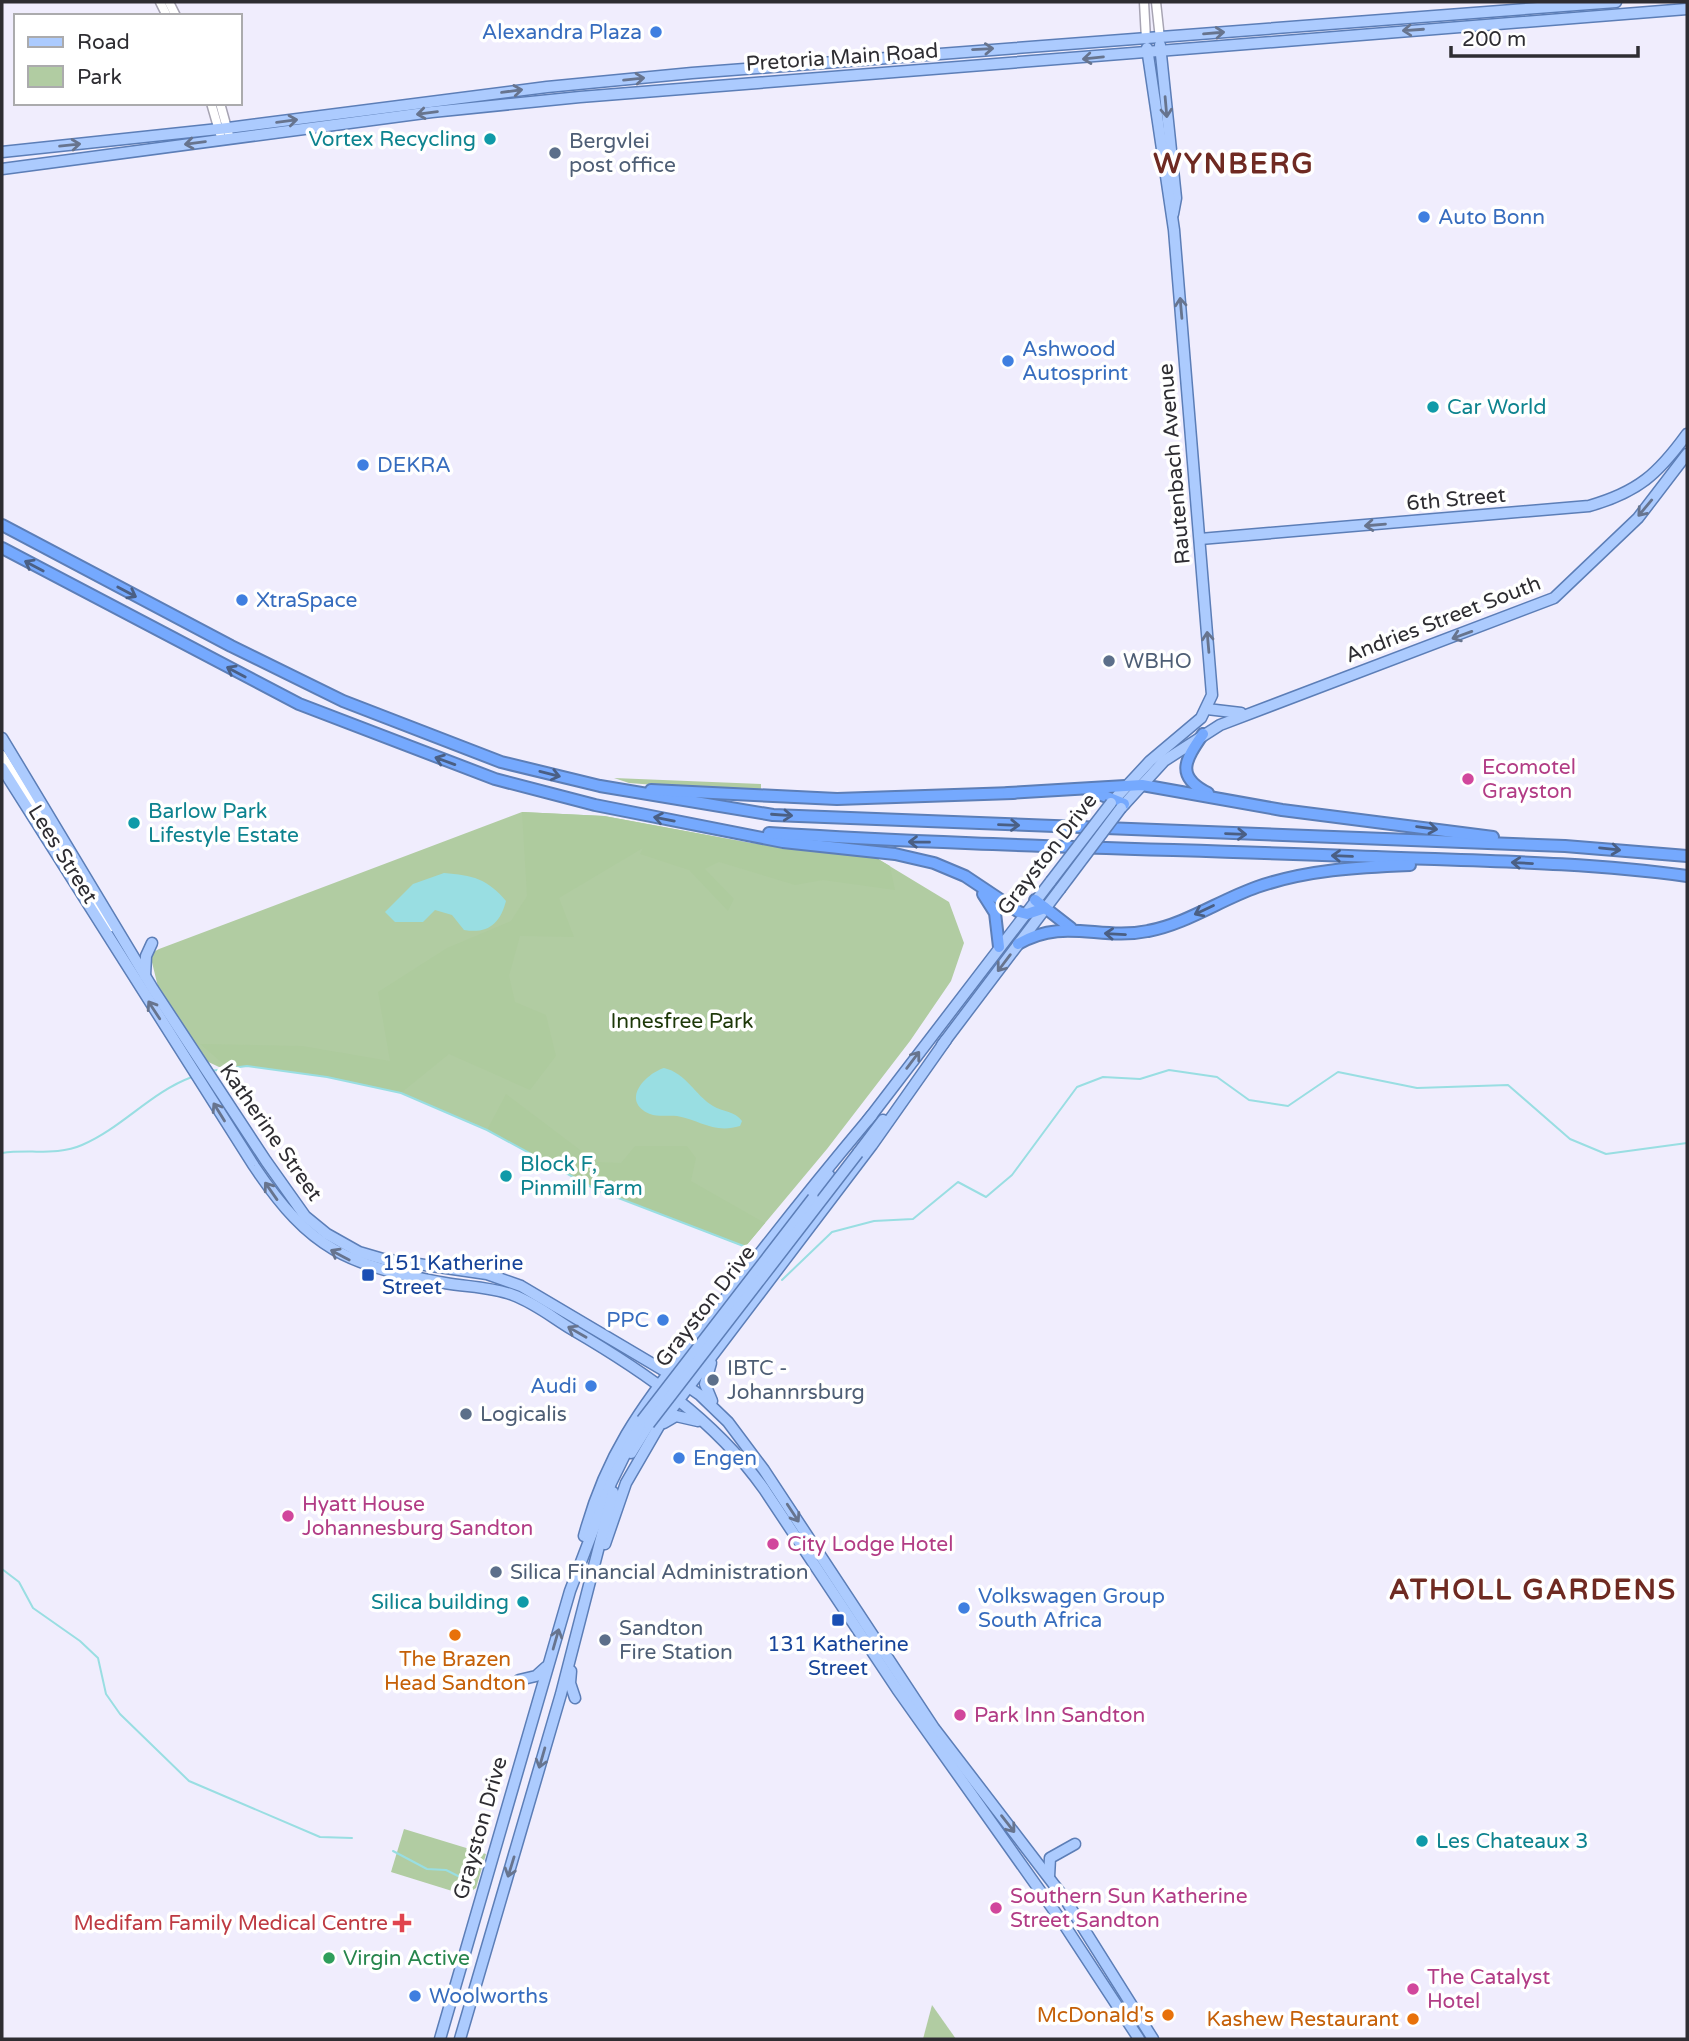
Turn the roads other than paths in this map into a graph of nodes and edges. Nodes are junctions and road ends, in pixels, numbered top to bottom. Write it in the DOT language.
graph roads {
  1 [pos="1144,2"];
  2 [pos="1156,2"];
  3 [pos="1616,2"];
  4 [pos="1687,9"];
  5 [pos="1160,39"];
  6 [pos="1146,40"];
  7 [pos="1161,50"];
  8 [pos="1148,52"];
  9 [pos="212,105"];
  10 [pos="220,105"];
  11 [pos="225,134"];
  12 [pos="1164,141"];
  13 [pos="2,152"];
  14 [pos="2,169"];
  15 [pos="1687,434"];
  16 [pos="1687,454"];
  17 [pos="2,524"];
  18 [pos="1199,539"];
  19 [pos="2,548"];
  20 [pos="1207,709"];
  21 [pos="1245,713"];
  22 [pos="1203,734"];
  23 [pos="2,738"];
  24 [pos="2,755"];
  25 [pos="2,768"];
  26 [pos="1125,785"];
  27 [pos="1142,785"];
  28 [pos="600,786"];
  29 [pos="1008,793"];
  30 [pos="1218,799"];
  31 [pos="1118,804"];
  32 [pos="732,831"];
  33 [pos="1565,846"];
  34 [pos="1687,856"];
  35 [pos="1484,862"];
  36 [pos="934,863"];
  37 [pos="1687,876"];
  38 [pos="1035,900"];
  39 [pos="1045,908"];
  40 [pos="1024,914"];
  41 [pos="1070,928"];
  42 [pos="152,943"];
  43 [pos="1018,944"];
  44 [pos="999,947"];
  45 [pos="129,951"];
  46 [pos="145,977"];
  47 [pos="946,1040"];
  48 [pos="194,1063"];
  49 [pos="872,1115"];
  50 [pos="746,1310"];
  51 [pos="683,1353"];
  52 [pos="646,1359"];
  53 [pos="635,1367"];
  54 [pos="668,1373"];
  55 [pos="659,1385"];
  56 [pos="688,1386"];
  57 [pos="679,1400"];
  58 [pos="641,1409"];
  59 [pos="728,1422"];
  60 [pos="659,1426"];
  61 [pos="713,1430"];
  62 [pos="602,1516"];
  63 [pos="596,1563"];
  64 [pos="570,1591"];
  65 [pos="579,1619"];
  66 [pos="548,1665"];
  67 [pos="519,1680"];
  68 [pos="575,1698"];
  69 [pos="1075,1844"];
  70 [pos="1049,1877"];
  71 [pos="1091,1966"];
  72 [pos="440,2039"];
  73 [pos="460,2039"];
  74 [pos="1139,2039"];
  75 [pos="1145,2039"];
  76 [pos="1153,2039"];
  1 -- 6 [label="street"];
  2 -- 5 [label="street"];
  5 -- 3 [label="main road, Pretoria Main Road, one-way"];
  4 -- 7 [label="main road, Pretoria Main Road, one-way"];
  5 -- 6 [label="main road, Pretoria Main Road"];
  5 -- 7 [label="main road"];
  6 -- 8 [label="main road"];
  11 -- 6 [label="main road, Pretoria Main Road, one-way"];
  7 -- 8 [label="main road, Pretoria Main Road"];
  7 -- 12 [label="main road, one-way"];
  8 -- 11 [label="main road, Pretoria Main Road, one-way"];
  8 -- 12 [label="main road"];
  9 -- 11 [label="street"];
  10 -- 11 [label="street"];
  13 -- 11 [label="main road, Pretoria Main Road, one-way"];
  11 -- 14 [label="main road, Pretoria Main Road, one-way"];
  18 -- 12 [label="main road, Rautenbach Avenue, one-way"];
  15 -- 18 [label="main road, 6th Street, one-way"];
  16 -- 21 [label="main road, Andries Street South, one-way"];
  17 -- 28 [label="highway, one-way"];
  20 -- 18 [label="main road, Rautenbach Avenue, one-way"];
  32 -- 19 [label="highway, one-way"];
  20 -- 21 [label="main road"];
  20 -- 26 [label="main road, Grayston Drive"];
  21 -- 22 [label="main road, Andries Street South"];
  22 -- 27 [label="main road, Grayston Drive"];
  22 -- 30 [label="highway"];
  23 -- 45 [label="main road, Katherine Street"];
  24 -- 45 [label="street, Lees Street"];
  48 -- 25 [label="main road, Katherine Street, one-way"];
  26 -- 27 [label="highway"];
  26 -- 29 [label="highway"];
  26 -- 31 [label="main road, Grayston Drive"];
  27 -- 30 [label="highway"];
  27 -- 31 [label="main road, Grayston Drive"];
  28 -- 29 [label="highway"];
  28 -- 33 [label="highway, one-way"];
  29 -- 31 [label="highway"];
  30 -- 33 [label="highway, one-way"];
  31 -- 38 [label="main road, Grayston Drive, bridge"];
  31 -- 39 [label="main road, Grayston Drive, bridge"];
  35 -- 32 [label="highway, one-way"];
  32 -- 36 [label="highway"];
  33 -- 34 [label="highway, one-way"];
  37 -- 35 [label="highway, one-way"];
  35 -- 41 [label="highway, one-way"];
  36 -- 40 [label="highway"];
  36 -- 44 [label="highway"];
  38 -- 39 [label="highway"];
  38 -- 40 [label="main road, Grayston Drive"];
  39 -- 40 [label="highway"];
  39 -- 41 [label="highway"];
  39 -- 43 [label="main road, Grayston Drive"];
  40 -- 44 [label="main road, Grayston Drive"];
  41 -- 43 [label="highway"];
  42 -- 46 [label="main road"];
  43 -- 47 [label="main road, Grayston Drive, one-way"];
  49 -- 44 [label="main road, Grayston Drive, one-way"];
  45 -- 46 [label="main road, Katherine Street"];
  46 -- 48 [label="main road, Katherine Street"];
  47 -- 50 [label="main road"];
  47 -- 62 [label="main road, Grayston Drive, bridge"];
  48 -- 52 [label="main road, Katherine Street"];
  53 -- 48 [label="main road, Katherine Street, one-way"];
  49 -- 51 [label="main road"];
  49 -- 62 [label="main road, Grayston Drive, bridge"];
  50 -- 56 [label="main road"];
  50 -- 59 [label="main road"];
  51 -- 52 [label="main road"];
  51 -- 54 [label="main road"];
  52 -- 54 [label="main road, Katherine Street"];
  53 -- 55 [label="main road, Katherine Street"];
  53 -- 58 [label="main road"];
  54 -- 55 [label="main road"];
  54 -- 56 [label="main road, Katherine Street"];
  55 -- 57 [label="main road, Katherine Street"];
  55 -- 58 [label="main road"];
  56 -- 57 [label="main road"];
  56 -- 59 [label="main road, Katherine Street"];
  57 -- 60 [label="main road"];
  57 -- 61 [label="main road, Katherine Street"];
  58 -- 64 [label="main road"];
  59 -- 70 [label="main road, Katherine Street, one-way"];
  60 -- 61 [label="main road"];
  60 -- 63 [label="main road"];
  61 -- 71 [label="main road, Katherine Street"];
  62 -- 63 [label="main road, Grayston Drive"];
  62 -- 64 [label="main road, Grayston Drive"];
  63 -- 65 [label="main road, Grayston Drive"];
  66 -- 64 [label="main road, Grayston Drive, one-way"];
  65 -- 68 [label="main road"];
  65 -- 73 [label="main road, Grayston Drive, one-way"];
  66 -- 67 [label="main road"];
  66 -- 72 [label="main road, Grayston Drive"];
  69 -- 70 [label="main road"];
  70 -- 76 [label="main road, Katherine Street"];
  71 -- 74 [label="main road, Katherine Street"];
  71 -- 75 [label="main road"];
}
